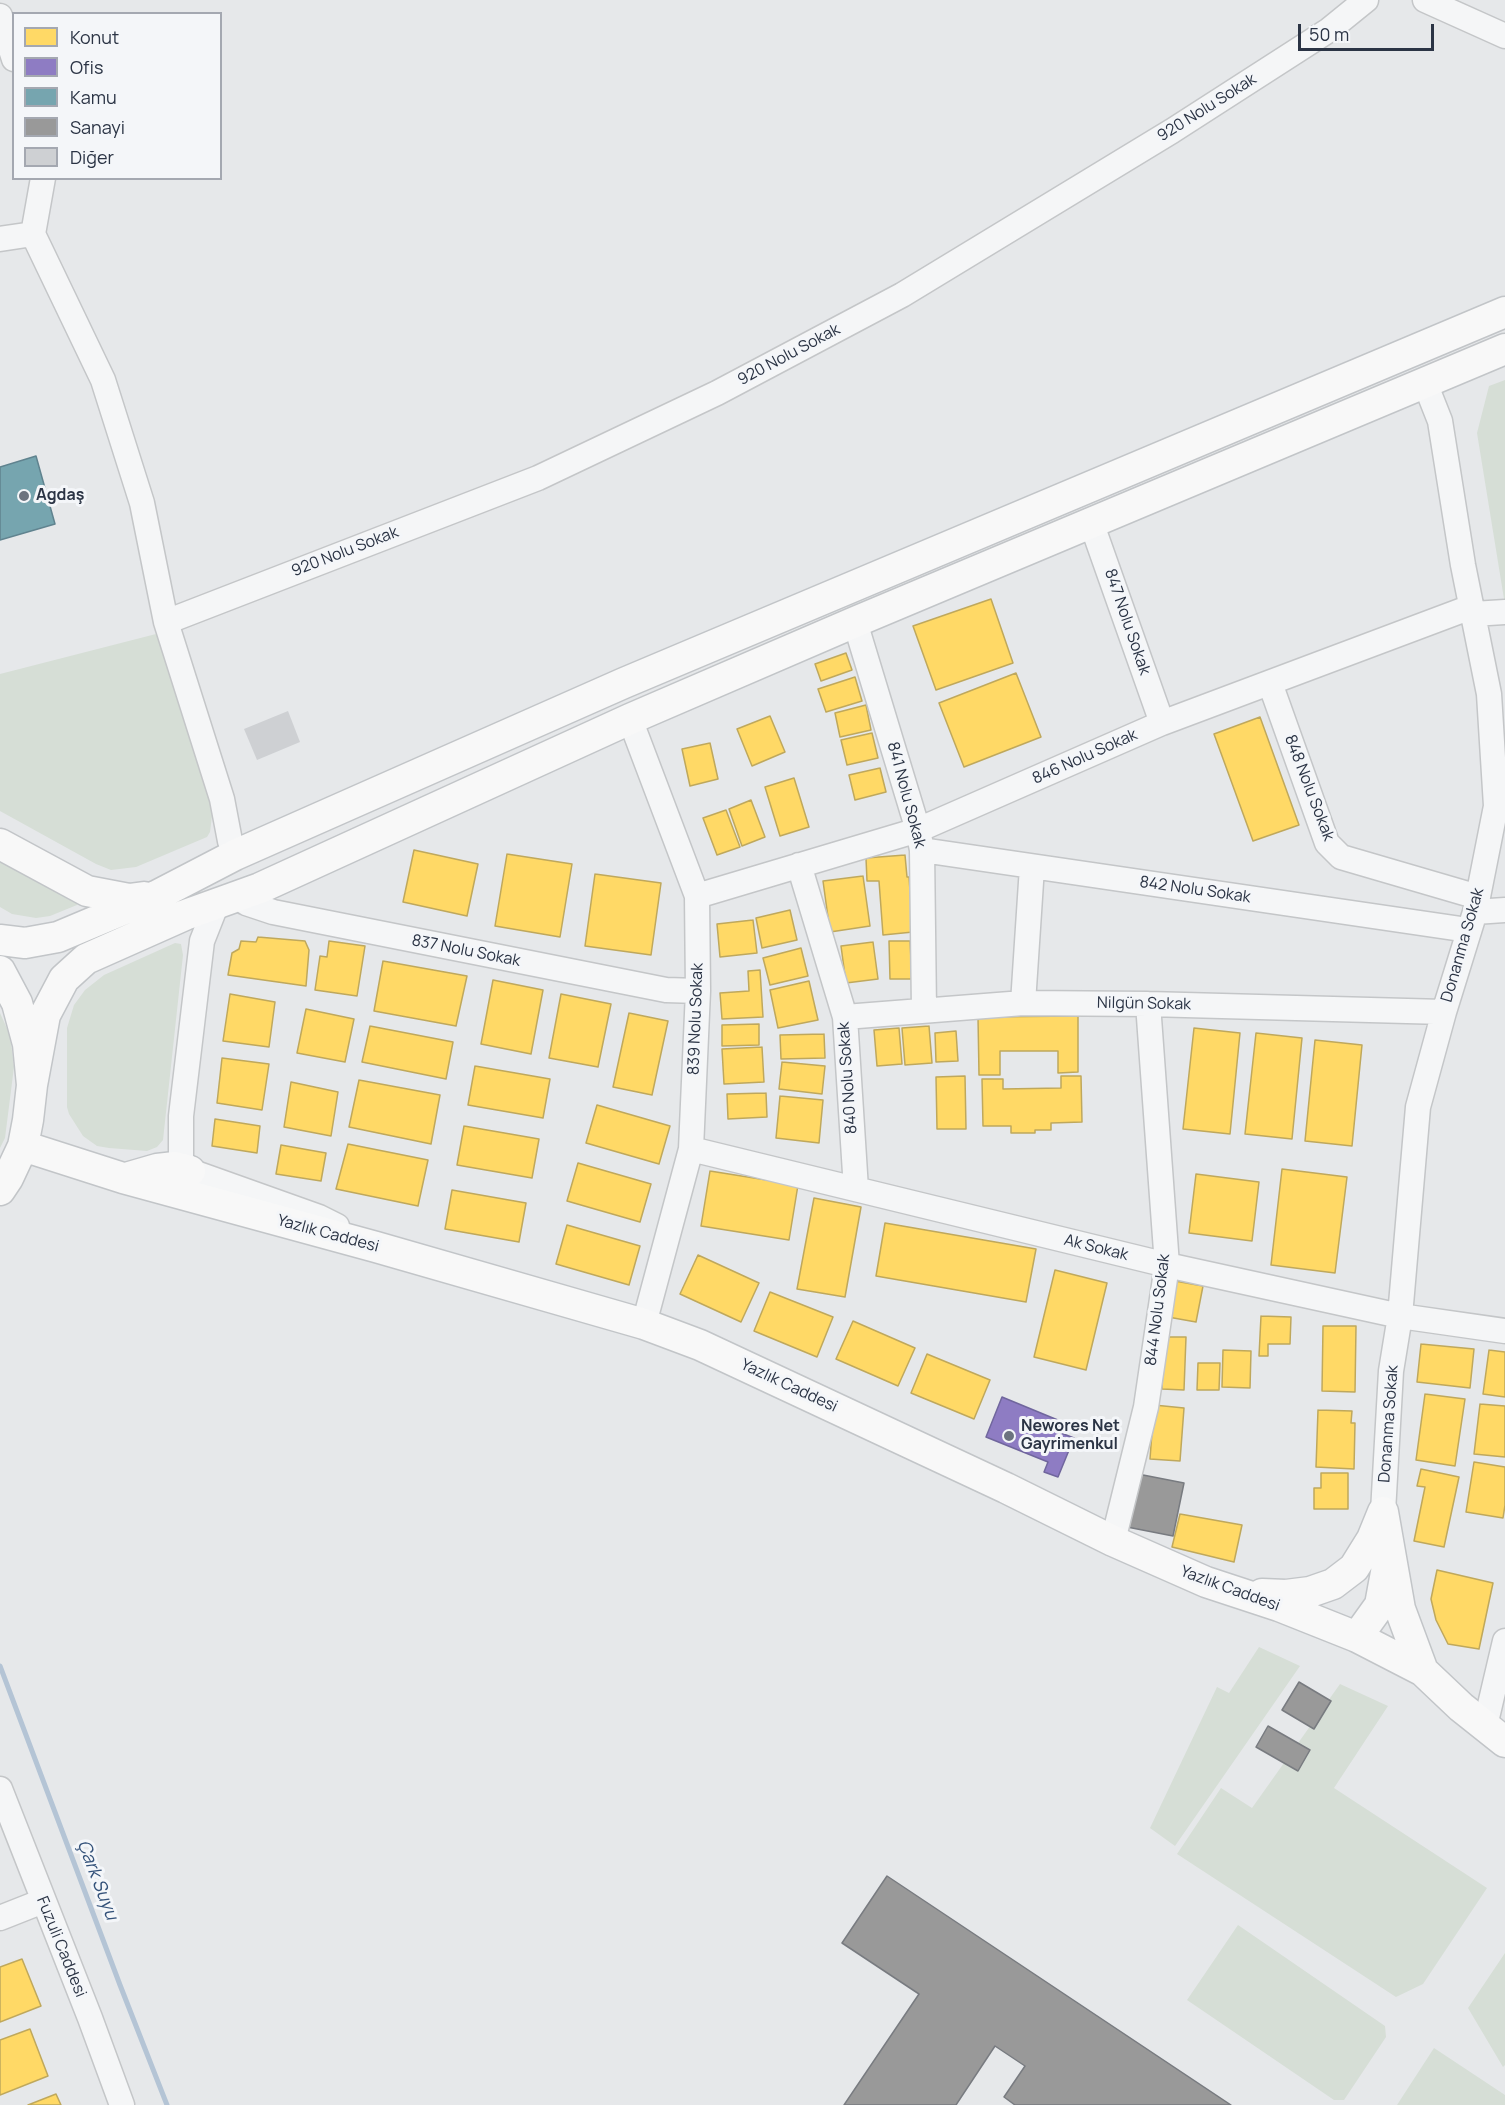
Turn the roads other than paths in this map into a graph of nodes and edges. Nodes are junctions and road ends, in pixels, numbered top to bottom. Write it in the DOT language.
graph roads {
  1 [pos="1366,0"];
  2 [pos="1425,0"];
  3 [pos="0,16"];
  4 [pos="1505,36"];
  5 [pos="12,53"];
  6 [pos="43,180"];
  7 [pos="33,234"];
  8 [pos="0,239"];
  9 [pos="1505,312"];
  10 [pos="1505,349"];
  11 [pos="1425,383"];
  12 [pos="1091,522"];
  13 [pos="1472,611"];
  14 [pos="1505,612"];
  15 [pos="166,622"];
  16 [pos="855,622"];
  17 [pos="1270,683"];
  18 [pos="630,719"];
  19 [pos="1162,723"];
  20 [pos="920,840"];
  21 [pos="0,844"];
  22 [pos="235,855"];
  23 [pos="799,865"];
  24 [pos="1032,867"];
  25 [pos="158,895"];
  26 [pos="697,896"];
  27 [pos="229,899"];
  28 [pos="1505,910"];
  29 [pos="1474,913"];
  30 [pos="0,940"];
  31 [pos="0,971"];
  32 [pos="698,991"];
  33 [pos="1023,1003"];
  34 [pos="1148,1004"];
  35 [pos="924,1010"];
  36 [pos="1444,1012"];
  37 [pos="845,1017"];
  38 [pos="32,1086"];
  39 [pos="23,1146"];
  40 [pos="691,1149"];
  41 [pos="190,1170"];
  42 [pos="123,1178"];
  43 [pos="856,1189"];
  44 [pos="0,1190"];
  45 [pos="376,1247"];
  46 [pos="1167,1265"];
  47 [pos="1400,1316"];
  48 [pos="644,1324"];
  49 [pos="1505,1331"];
  50 [pos="1383,1512"];
  51 [pos="1113,1541"];
  52 [pos="1239,1593"];
  53 [pos="1357,1637"];
  54 [pos="1505,1641"];
  55 [pos="1423,1671"];
  56 [pos="1495,1734"];
  57 [pos="0,1789"];
  58 [pos="43,1901"];
  59 [pos="0,1918"];
  60 [pos="122,2105"];
  1 -- 15 [label="street, 920 Nolu Sokak"];
  2 -- 4 [label="street"];
  3 -- 5 [label="street"];
  6 -- 7 [label="street"];
  7 -- 8 [label="street"];
  7 -- 15 [label="street"];
  9 -- 22 [label="main road"];
  10 -- 11 [label="main road"];
  11 -- 12 [label="main road"];
  11 -- 13 [label="street, Donanma Sokak"];
  12 -- 16 [label="main road"];
  12 -- 19 [label="street, 847 Nolu Sokak"];
  13 -- 14 [label="street, 846 Nolu Sokak"];
  13 -- 17 [label="street, 846 Nolu Sokak"];
  13 -- 29 [label="street, Donanma Sokak"];
  15 -- 22 [label="street"];
  16 -- 18 [label="main road"];
  16 -- 20 [label="street, 841 Nolu Sokak"];
  17 -- 19 [label="street, 846 Nolu Sokak"];
  17 -- 29 [label="street, 848 Nolu Sokak"];
  18 -- 26 [label="street, 839 Nolu Sokak"];
  18 -- 27 [label="main road"];
  19 -- 20 [label="street, 846 Nolu Sokak"];
  20 -- 23 [label="street, 846 Nolu Sokak"];
  20 -- 24 [label="street, 842 Nolu Sokak"];
  20 -- 35 [label="street, 841 Nolu Sokak"];
  21 -- 25 [label="main road"];
  22 -- 25 [label="main road"];
  23 -- 26 [label="street, 846 Nolu Sokak"];
  23 -- 37 [label="street, 840 Nolu Sokak"];
  24 -- 29 [label="street, 842 Nolu Sokak"];
  24 -- 33 [label="street"];
  25 -- 30 [label="main road"];
  26 -- 32 [label="street, 839 Nolu Sokak"];
  27 -- 32 [label="street, 837 Nolu Sokak"];
  27 -- 38 [label="main road"];
  27 -- 41 [label="street"];
  28 -- 29 [label="street"];
  29 -- 36 [label="street, Donanma Sokak"];
  31 -- 38 [label="main road"];
  32 -- 40 [label="street, 839 Nolu Sokak"];
  33 -- 34 [label="street, Nilgün Sokak"];
  33 -- 35 [label="street, Nilgün Sokak"];
  34 -- 36 [label="street, Nilgün Sokak"];
  34 -- 46 [label="street, 844 Nolu Sokak"];
  35 -- 37 [label="street, Nilgün Sokak"];
  36 -- 47 [label="street, Donanma Sokak"];
  37 -- 43 [label="street, 840 Nolu Sokak"];
  38 -- 39 [label="main road"];
  39 -- 42 [label="main road, Yazlık Caddesi"];
  39 -- 44 [label="main road"];
  40 -- 43 [label="street, Ak Sokak"];
  40 -- 48 [label="street, 839 Nolu Sokak"];
  41 -- 42 [label="main road"];
  41 -- 45 [label="street"];
  42 -- 45 [label="main road, Yazlık Caddesi"];
  43 -- 46 [label="street, Ak Sokak"];
  45 -- 48 [label="main road, Yazlık Caddesi"];
  46 -- 47 [label="street, Ak Sokak"];
  46 -- 51 [label="street, 844 Nolu Sokak"];
  47 -- 49 [label="street, Ak Sokak"];
  47 -- 50 [label="street, Donanma Sokak"];
  48 -- 51 [label="main road, Yazlık Caddesi"];
  50 -- 52 [label="main road"];
  50 -- 53 [label="main road"];
  50 -- 55 [label="main road"];
  51 -- 52 [label="main road, Yazlık Caddesi"];
  52 -- 53 [label="main road, Yazlık Caddesi"];
  53 -- 55 [label="main road, Yazlık Caddesi"];
  54 -- 56 [label="street"];
  55 -- 56 [label="main road, Yazlık Caddesi"];
  57 -- 58 [label="street, Fuzuli Caddesi"];
  58 -- 59 [label="street"];
  58 -- 60 [label="street, Fuzuli Caddesi"];
}
